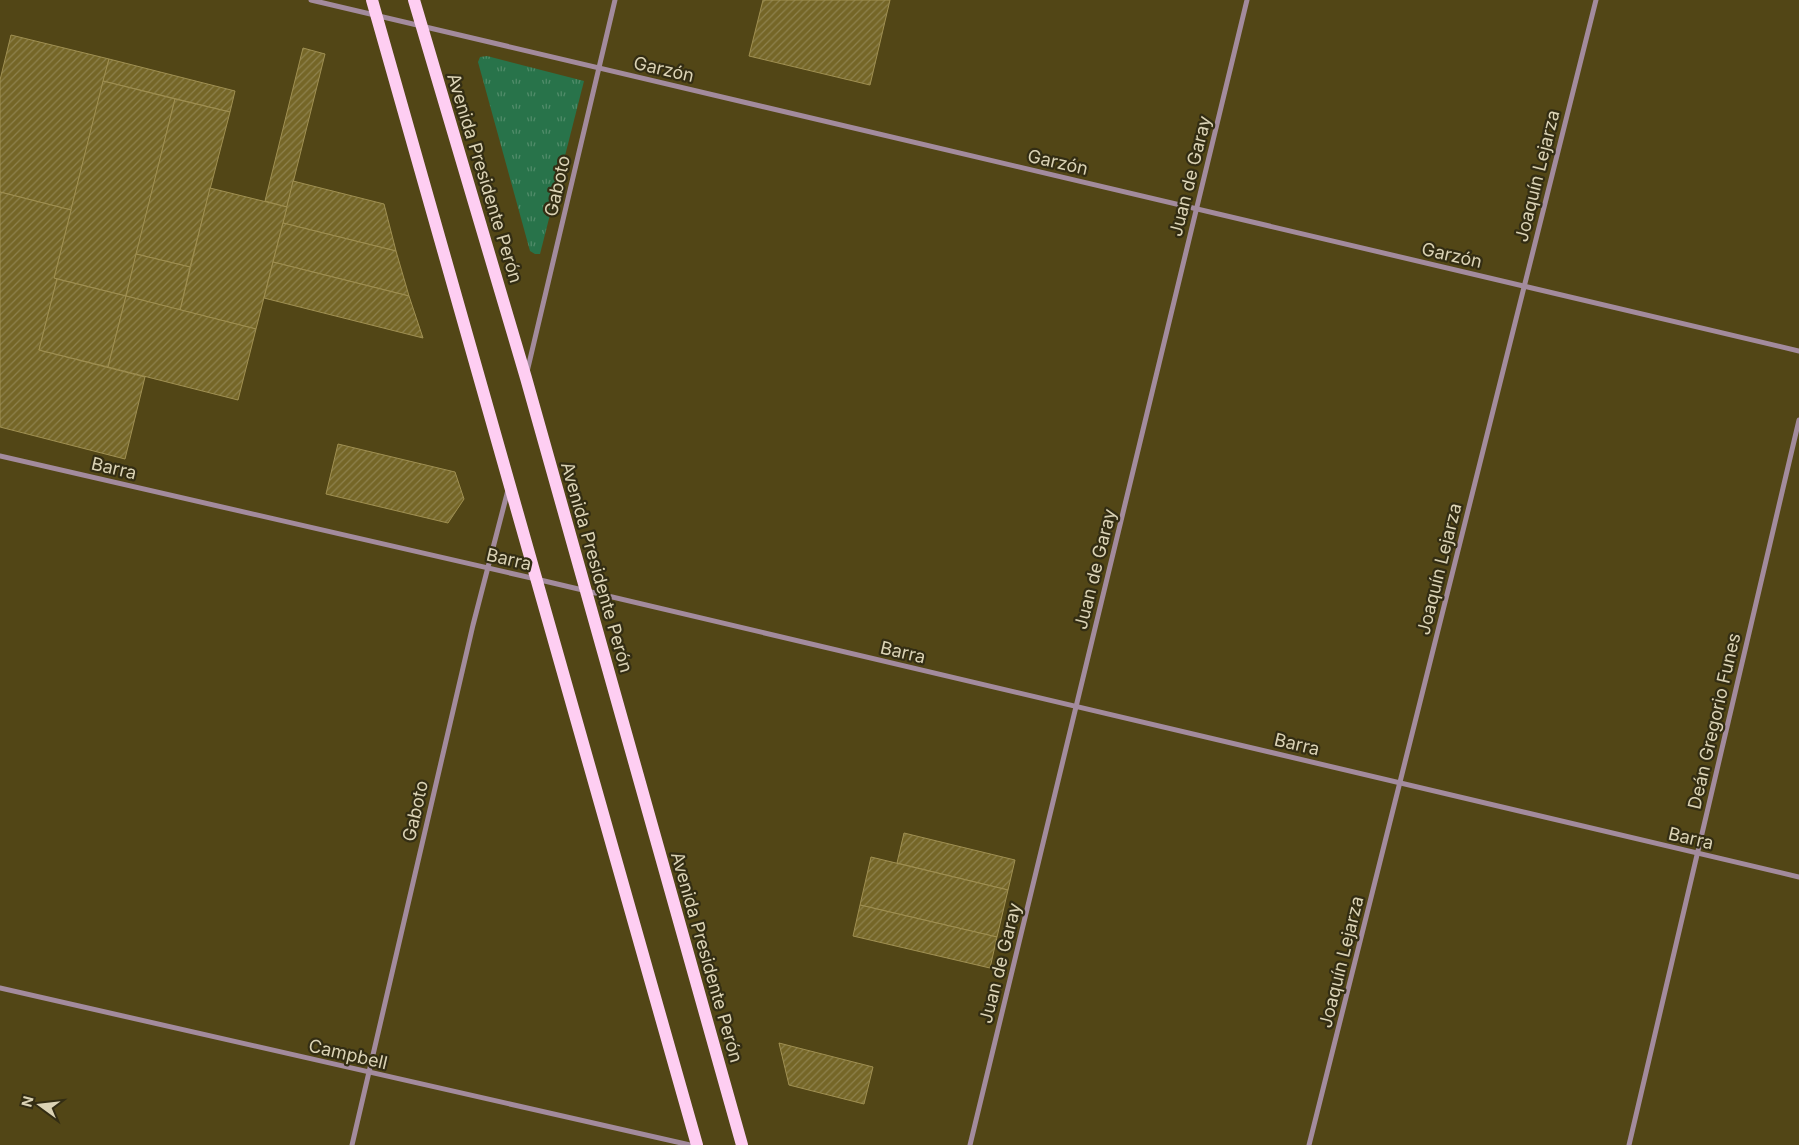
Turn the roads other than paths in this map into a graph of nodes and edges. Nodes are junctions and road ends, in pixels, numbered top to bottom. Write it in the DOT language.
graph roads {
  1 [pos="311,0"];
  2 [pos="372,0"];
  3 [pos="414,0"];
  4 [pos="615,0"];
  5 [pos="1247,0"];
  6 [pos="1596,0"];
  7 [pos="376,15"];
  8 [pos="421,26"];
  9 [pos="599,68"];
  10 [pos="1196,209"];
  11 [pos="1524,286"];
  12 [pos="1799,351"];
  13 [pos="526,378"];
  14 [pos="1799,420"];
  15 [pos="0,456"];
  16 [pos="510,484"];
  17 [pos="487,568"];
  18 [pos="536,579"];
  19 [pos="586,591"];
  20 [pos="1076,707"];
  21 [pos="1400,782"];
  22 [pos="1698,853"];
  23 [pos="1799,877"];
  24 [pos="0,988"];
  25 [pos="369,1073"];
  26 [pos="352,1145"];
  27 [pos="690,1145"];
  28 [pos="697,1145"];
  29 [pos="742,1145"];
  30 [pos="970,1145"];
  31 [pos="1309,1145"];
  32 [pos="1629,1145"];
  1 -- 7 [label="street, Garzón"];
  2 -- 7 [label="main road"];
  3 -- 8 [label="main road, Avenida Presidente Perón"];
  4 -- 9 [label="street, Gaboto"];
  5 -- 10 [label="street, Juan de Garay"];
  6 -- 11 [label="street, Joaquín Lejarza"];
  7 -- 8 [label="street, Garzón"];
  7 -- 16 [label="main road"];
  8 -- 9 [label="street, Garzón"];
  8 -- 13 [label="main road, Avenida Presidente Perón"];
  9 -- 10 [label="street, Garzón"];
  9 -- 13 [label="street, Gaboto"];
  10 -- 11 [label="street, Garzón"];
  10 -- 20 [label="street, Juan de Garay"];
  11 -- 12 [label="street, Garzón"];
  11 -- 21 [label="street, Joaquín Lejarza"];
  13 -- 19 [label="main road, Avenida Presidente Perón"];
  14 -- 22 [label="street, Deán Gregorio Funes"];
  15 -- 17 [label="street, Barra"];
  16 -- 17 [label="street, Gaboto"];
  16 -- 18 [label="main road"];
  17 -- 18 [label="street, Barra"];
  17 -- 25 [label="street, Gaboto"];
  18 -- 19 [label="street, Barra"];
  18 -- 28 [label="main road"];
  19 -- 20 [label="street, Barra"];
  19 -- 29 [label="main road, Avenida Presidente Perón"];
  20 -- 21 [label="street, Barra"];
  20 -- 30 [label="street, Juan de Garay"];
  21 -- 22 [label="street, Barra"];
  21 -- 31 [label="street, Joaquín Lejarza"];
  22 -- 23 [label="street, Barra"];
  22 -- 32 [label="street, Deán Gregorio Funes"];
  24 -- 25 [label="street, Campbell"];
  25 -- 26 [label="street, Gaboto"];
  25 -- 27 [label="street, Campbell"];
}
